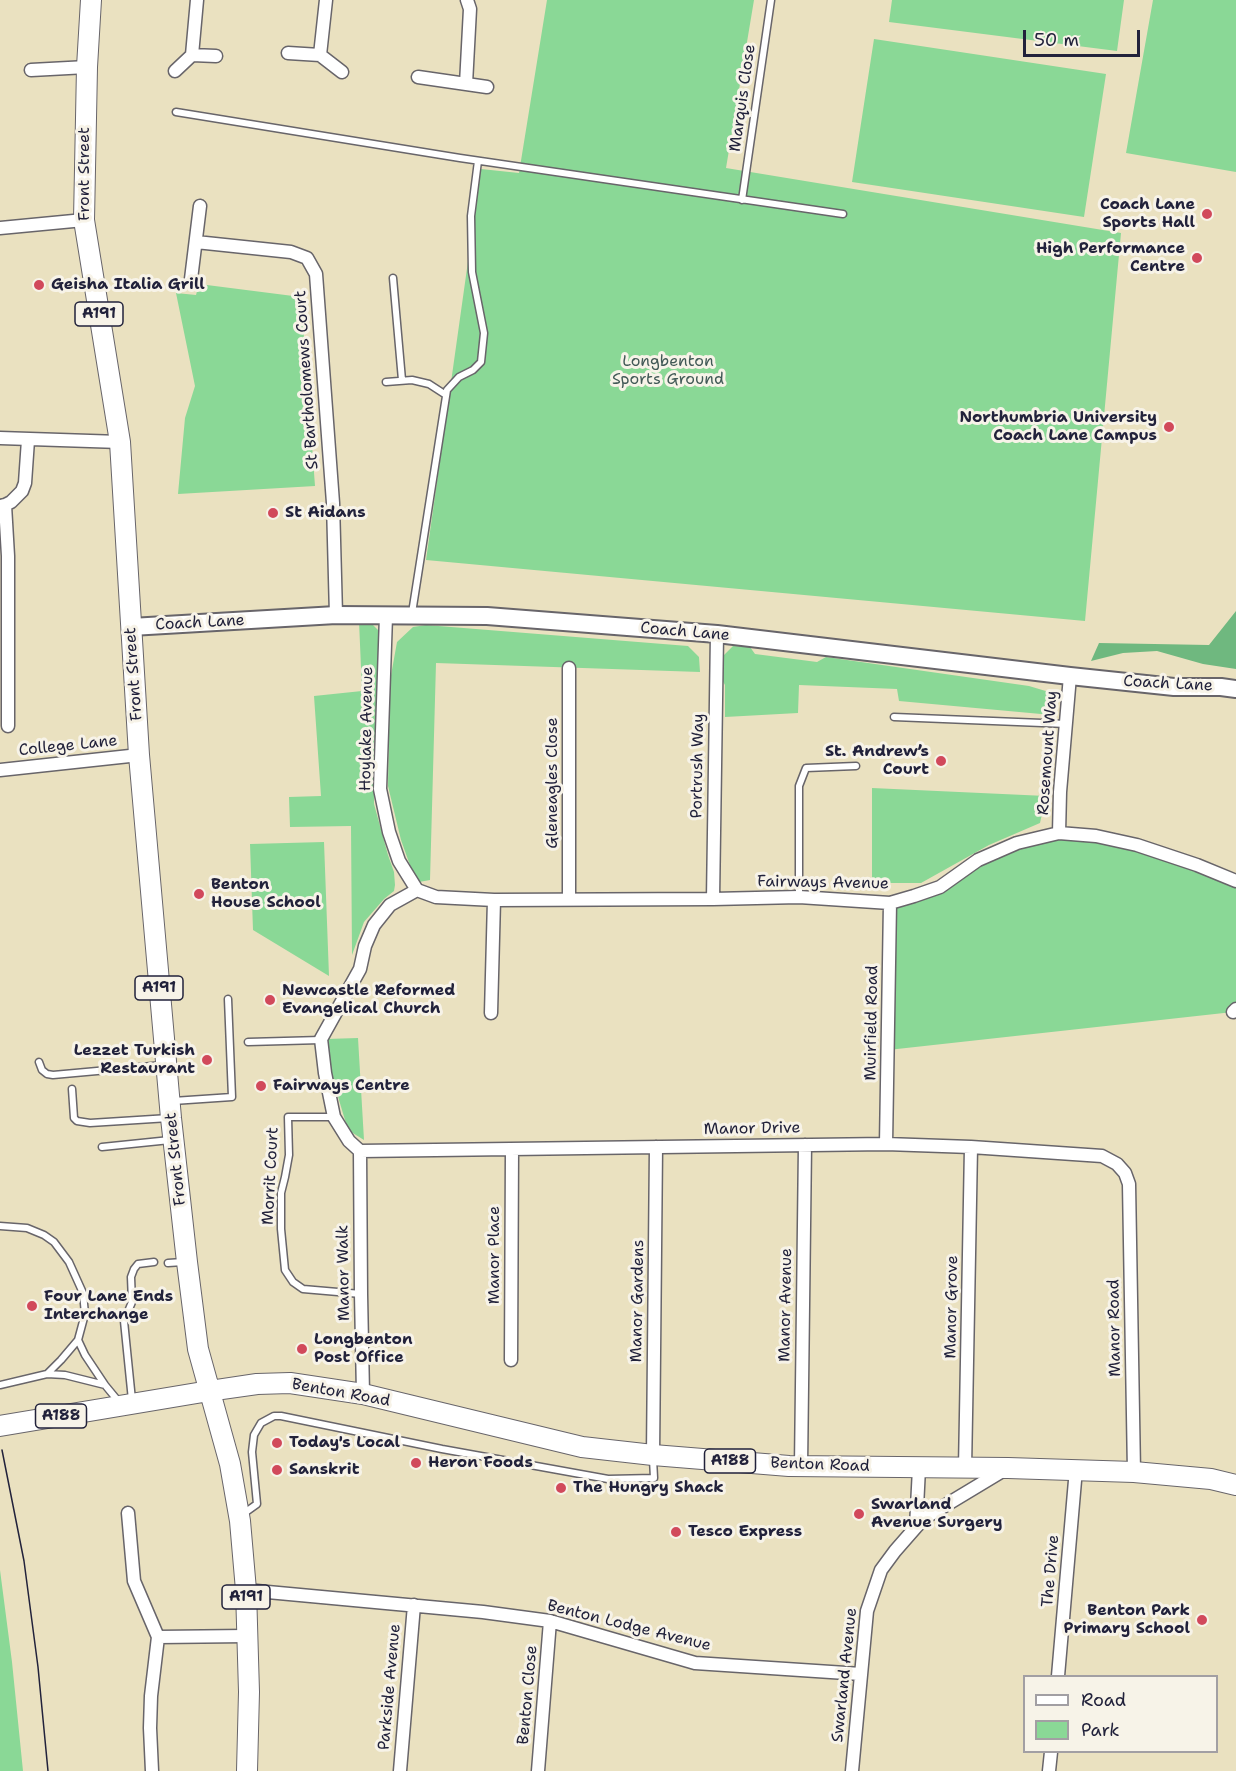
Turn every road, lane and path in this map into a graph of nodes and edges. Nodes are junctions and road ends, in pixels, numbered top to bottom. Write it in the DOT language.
graph roads {
  1 [pos="91,0"];
  2 [pos="197,0"];
  3 [pos="326,0"];
  4 [pos="468,0"];
  5 [pos="771,0"];
  6 [pos="288,53"];
  7 [pos="192,55"];
  8 [pos="320,55"];
  9 [pos="216,56"];
  10 [pos="87,67"];
  11 [pos="31,70"];
  12 [pos="175,71"];
  13 [pos="342,72"];
  14 [pos="418,77"];
  15 [pos="466,84"];
  16 [pos="487,87"];
  17 [pos="176,112"];
  18 [pos="478,161"];
  19 [pos="742,200"];
  20 [pos="200,206"];
  21 [pos="843,214"];
  22 [pos="84,220"];
  23 [pos="0,228"];
  24 [pos="196,242"];
  25 [pos="393,278"];
  26 [pos="191,279"];
  27 [pos="402,380"];
  28 [pos="386,382"];
  29 [pos="446,395"];
  30 [pos="0,438"];
  31 [pos="28,440"];
  32 [pos="120,442"];
  33 [pos="3,506"];
  34 [pos="336,615"];
  35 [pos="386,616"];
  36 [pos="412,616"];
  37 [pos="131,627"];
  38 [pos="717,634"];
  39 [pos="569,668"];
  40 [pos="1070,676"];
  41 [pos="1231,686"];
  42 [pos="894,717"];
  43 [pos="1066,724"];
  44 [pos="8,726"];
  45 [pos="139,755"];
  46 [pos="856,766"];
  47 [pos="0,770"];
  48 [pos="1059,832"];
  49 [pos="1236,881"];
  50 [pos="417,890"];
  51 [pos="799,897"];
  52 [pos="569,899"];
  53 [pos="713,899"];
  54 [pos="494,900"];
  55 [pos="890,903"];
  56 [pos="228,999"];
  57 [pos="491,1013"];
  58 [pos="321,1040"];
  59 [pos="248,1042"];
  60 [pos="39,1062"];
  61 [pos="166,1065"];
  62 [pos="72,1089"];
  63 [pos="170,1110"];
  64 [pos="334,1117"];
  65 [pos="173,1140"];
  66 [pos="886,1144"];
  67 [pos="805,1145"];
  68 [pos="102,1146"];
  69 [pos="656,1147"];
  70 [pos="971,1147"];
  71 [pos="512,1149"];
  72 [pos="360,1151"];
  73 [pos="1130,1184"];
  74 [pos="0,1226"];
  75 [pos="154,1262"];
  76 [pos="361,1294"];
  77 [pos="78,1340"];
  78 [pos="511,1360"];
  79 [pos="47,1374"];
  80 [pos="0,1385"];
  81 [pos="105,1385"];
  82 [pos="209,1391"];
  83 [pos="363,1394"];
  84 [pos="127,1404"];
  85 [pos="0,1426"];
  86 [pos="652,1455"];
  87 [pos="801,1466"];
  88 [pos="965,1467"];
  89 [pos="919,1468"];
  90 [pos="1008,1468"];
  91 [pos="1076,1469"];
  92 [pos="1134,1472"];
  93 [pos="1236,1474"];
  94 [pos="1211,1479"];
  95 [pos="1236,1485"];
  96 [pos="128,1513"];
  97 [pos="239,1516"];
  98 [pos="916,1527"];
  99 [pos="246,1590"];
  100 [pos="414,1605"];
  101 [pos="550,1621"];
  102 [pos="247,1636"];
  103 [pos="158,1637"];
  104 [pos="861,1674"];
  105 [pos="1058,1675"];
  106 [pos="1051,1753"];
  107 [pos="152,1771"];
  108 [pos="247,1771"];
  109 [pos="400,1771"];
  110 [pos="538,1771"];
  111 [pos="852,1771"];
  112 [pos="1049,1771"];
  1 -- 10 [label="main road, Front Street / A191"];
  2 -- 7 [label="street"];
  3 -- 8 [label="street"];
  4 -- 15 [label="street"];
  5 -- 19 [label="lane, Marquis Close"];
  6 -- 8 [label="street"];
  7 -- 9 [label="street"];
  7 -- 12 [label="street"];
  8 -- 13 [label="street"];
  10 -- 11 [label="street"];
  10 -- 22 [label="main road, Front Street / A191"];
  14 -- 15 [label="street"];
  15 -- 16 [label="street"];
  17 -- 18 [label="lane"];
  18 -- 19 [label="lane"];
  18 -- 29 [label="lane"];
  19 -- 21 [label="lane"];
  20 -- 24 [label="street"];
  22 -- 23 [label="street"];
  22 -- 32 [label="main road, Front Street / A191"];
  24 -- 26 [label="street"];
  24 -- 34 [label="street, St Bartholomews Court"];
  25 -- 27 [label="lane"];
  27 -- 28 [label="lane"];
  27 -- 29 [label="lane"];
  29 -- 36 [label="lane"];
  30 -- 31 [label="street"];
  31 -- 32 [label="street"];
  31 -- 33 [label="street"];
  32 -- 37 [label="main road, Front Street / A191"];
  33 -- 44 [label="street"];
  34 -- 35 [label="street, Coach Lane"];
  34 -- 37 [label="street, Coach Lane"];
  35 -- 36 [label="street, Coach Lane"];
  35 -- 50 [label="street, Hoylake Avenue"];
  36 -- 38 [label="street, Coach Lane"];
  37 -- 45 [label="main road, Front Street / A191"];
  38 -- 40 [label="street, Coach Lane"];
  38 -- 53 [label="street, Portrush Way"];
  39 -- 52 [label="street, Gleneagles Close"];
  40 -- 41 [label="street, Coach Lane"];
  40 -- 43 [label="street, Rosemount Way"];
  42 -- 43 [label="lane"];
  43 -- 48 [label="street, Rosemount Way"];
  45 -- 47 [label="street, College Lane"];
  45 -- 61 [label="main road, Front Street / A191"];
  46 -- 51 [label="lane"];
  48 -- 49 [label="street, Fairways Avenue"];
  48 -- 55 [label="street, Fairways Avenue"];
  50 -- 54 [label="street, Fairways Avenue"];
  50 -- 58 [label="street"];
  51 -- 53 [label="street, Fairways Avenue"];
  51 -- 55 [label="street, Fairways Avenue"];
  52 -- 53 [label="street, Fairways Avenue"];
  52 -- 54 [label="street, Fairways Avenue"];
  54 -- 57 [label="street"];
  55 -- 66 [label="street, Muirfield Road"];
  56 -- 63 [label="lane"];
  58 -- 59 [label="lane"];
  58 -- 64 [label="street"];
  60 -- 61 [label="lane"];
  61 -- 63 [label="main road, Front Street / A191"];
  62 -- 63 [label="lane"];
  63 -- 65 [label="main road, Front Street / A191"];
  64 -- 72 [label="street"];
  64 -- 76 [label="lane, Morrit Court"];
  65 -- 68 [label="lane"];
  65 -- 82 [label="main road, Front Street / A191"];
  66 -- 67 [label="street, Manor Drive"];
  66 -- 70 [label="street, Manor Drive"];
  67 -- 69 [label="street, Manor Drive"];
  67 -- 87 [label="street, Manor Avenue"];
  69 -- 71 [label="street, Manor Drive"];
  69 -- 86 [label="street, Manor Gardens"];
  70 -- 73 [label="street, Manor Drive"];
  70 -- 88 [label="street, Manor Grove"];
  71 -- 72 [label="street, Manor Drive"];
  71 -- 78 [label="street, Manor Place"];
  72 -- 76 [label="street, Manor Walk"];
  73 -- 92 [label="street, Manor Road"];
  74 -- 77 [label="lane"];
  75 -- 84 [label="lane"];
  76 -- 83 [label="street, Manor Walk"];
  77 -- 79 [label="lane"];
  77 -- 81 [label="lane"];
  79 -- 80 [label="lane"];
  79 -- 81 [label="lane"];
  81 -- 84 [label="lane"];
  82 -- 83 [label="main road, Benton Road / A188"];
  82 -- 84 [label="main road, Benton Road / A188"];
  82 -- 97 [label="main road, Front Street / A191"];
  83 -- 86 [label="main road, Benton Road / A188"];
  84 -- 85 [label="main road, A188"];
  86 -- 87 [label="main road, Benton Road / A188"];
  86 -- 97 [label="lane"];
  87 -- 89 [label="main road, Benton Road / A188"];
  88 -- 89 [label="main road, Benton Road / A188"];
  88 -- 90 [label="main road, Benton Road / A188"];
  89 -- 98 [label="street"];
  90 -- 91 [label="main road, Benton Road / A188"];
  90 -- 98 [label="street, Swarland Avenue"];
  91 -- 92 [label="main road, Benton Road / A188"];
  91 -- 105 [label="street, The Drive"];
  92 -- 94 [label="main road, Benton Road / A188"];
  93 -- 94 [label="main road, Benton Road / A188"];
  94 -- 95 [label="main road, Benton Road / A188"];
  96 -- 103 [label="street"];
  97 -- 99 [label="main road, A191"];
  98 -- 104 [label="street, Swarland Avenue"];
  99 -- 100 [label="street, Benton Lodge Avenue"];
  99 -- 102 [label="main road, A191"];
  100 -- 101 [label="street, Benton Lodge Avenue"];
  100 -- 109 [label="street, Parkside Avenue"];
  101 -- 104 [label="street, Benton Lodge Avenue"];
  101 -- 110 [label="street, Benton Close"];
  102 -- 103 [label="street"];
  102 -- 108 [label="main road, A191"];
  103 -- 107 [label="street"];
  104 -- 111 [label="street, Swarland Avenue"];
  106 -- 112 [label="street"];
}
